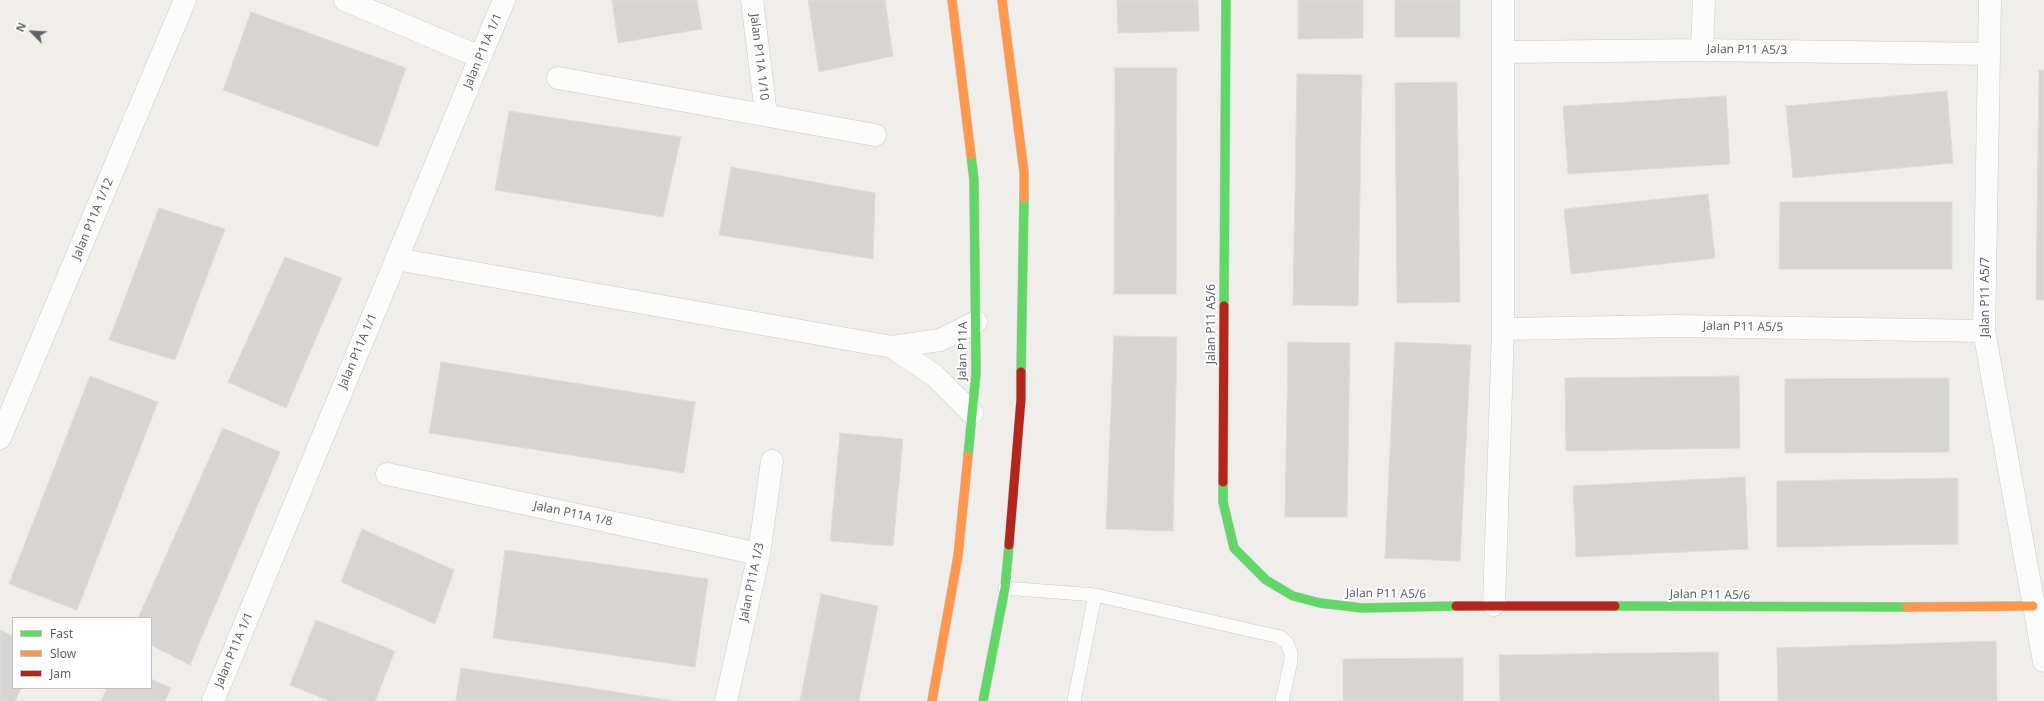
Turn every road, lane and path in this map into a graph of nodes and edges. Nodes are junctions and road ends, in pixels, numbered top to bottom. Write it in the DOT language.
graph roads {
  1 [pos="185,0"];
  2 [pos="345,0"];
  3 [pos="504,0"];
  4 [pos="752,0"];
  5 [pos="952,0"];
  6 [pos="1002,0"];
  7 [pos="1226,0"];
  8 [pos="1503,0"];
  9 [pos="1704,0"];
  10 [pos="1990,0"];
  11 [pos="1702,50"];
  12 [pos="1504,52"];
  13 [pos="1989,54"];
  14 [pos="480,57"];
  15 [pos="558,78"];
  16 [pos="766,114"];
  17 [pos="876,135"];
  18 [pos="396,259"];
  19 [pos="976,322"];
  20 [pos="1503,329"];
  21 [pos="1984,331"];
  22 [pos="892,348"];
  23 [pos="972,413"];
  24 [pos="0,438"];
  25 [pos="772,461"];
  26 [pos="387,474"];
  27 [pos="758,554"];
  28 [pos="1005,588"];
  29 [pos="1095,595"];
  30 [pos="1494,605"];
  31 [pos="2033,606"];
  32 [pos="2044,661"];
  33 [pos="213,701"];
  34 [pos="726,701"];
  35 [pos="932,701"];
  36 [pos="983,701"];
  37 [pos="1074,701"];
  38 [pos="1282,701"];
  1 -- 24 [label="street, Jalan P11A 1/12"];
  2 -- 14 [label="street"];
  3 -- 14 [label="street, Jalan P11A 1/1"];
  4 -- 16 [label="street, Jalan P11A 1/10"];
  5 -- 19 [label="street, Jalan P11A"];
  6 -- 28 [label="street"];
  7 -- 30 [label="street, Jalan P11 A5/6"];
  8 -- 12 [label="street"];
  9 -- 11 [label="street"];
  10 -- 13 [label="street, Jalan P11 A5/7"];
  11 -- 12 [label="street, Jalan P11 A5/3"];
  11 -- 13 [label="street, Jalan P11 A5/3"];
  12 -- 20 [label="street"];
  13 -- 21 [label="street, Jalan P11 A5/7"];
  14 -- 18 [label="street, Jalan P11A 1/1"];
  15 -- 16 [label="street"];
  16 -- 17 [label="street"];
  18 -- 22 [label="street"];
  18 -- 33 [label="street, Jalan P11A 1/1"];
  19 -- 22 [label="street"];
  19 -- 23 [label="street, Jalan P11A"];
  20 -- 21 [label="street, Jalan P11 A5/5"];
  20 -- 30 [label="street"];
  21 -- 31 [label="street, Jalan P11 A5/7"];
  22 -- 23 [label="street"];
  23 -- 35 [label="street, Jalan P11A"];
  25 -- 27 [label="street, Jalan P11A 1/3"];
  26 -- 27 [label="street, Jalan P11A 1/8"];
  27 -- 34 [label="street, Jalan P11A 1/3"];
  28 -- 29 [label="lane"];
  28 -- 36 [label="street"];
  29 -- 37 [label="lane"];
  29 -- 38 [label="lane"];
  30 -- 31 [label="street, Jalan P11 A5/6"];
  31 -- 32 [label="street, Jalan P11 A5/7"];
}
